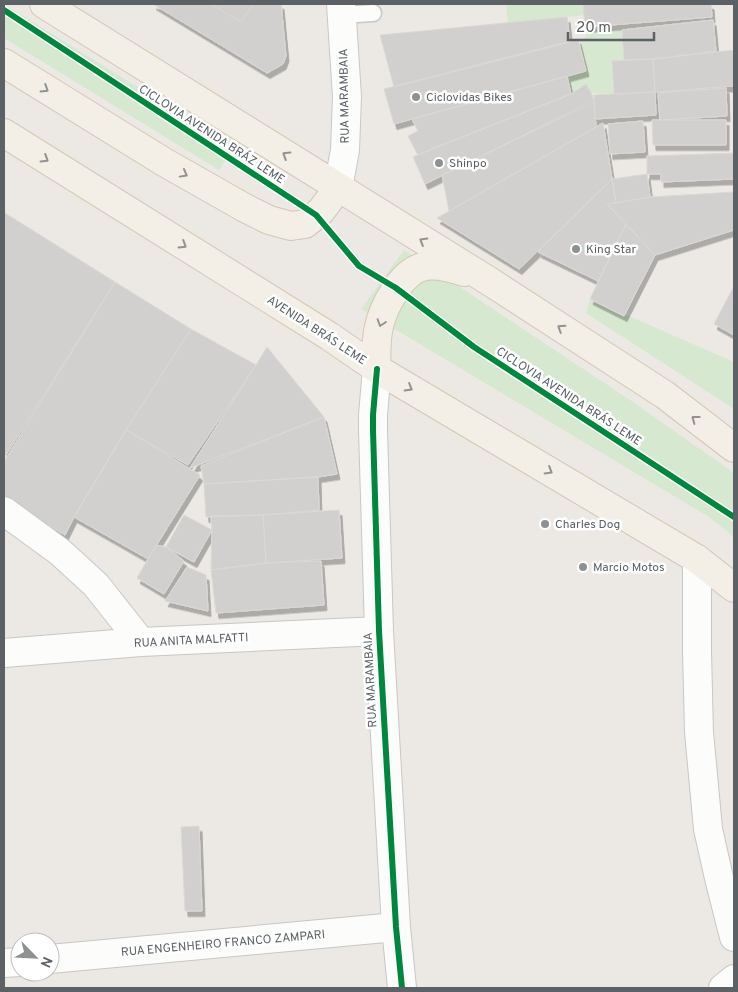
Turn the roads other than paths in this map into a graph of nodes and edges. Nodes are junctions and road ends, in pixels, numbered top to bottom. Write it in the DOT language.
graph roads {
  1 [pos="44,4"];
  2 [pos="342,10"];
  3 [pos="373,13"];
  4 [pos="4,63"];
  5 [pos="4,133"];
  6 [pos="338,188"];
  7 [pos="489,282"];
  8 [pos="377,370"];
  9 [pos="734,448"];
  10 [pos="4,511"];
  11 [pos="697,559"];
  12 [pos="734,588"];
  13 [pos="378,631"];
  14 [pos="142,642"];
  15 [pos="4,653"];
  16 [pos="396,927"];
  17 [pos="734,937"];
  18 [pos="60,958"];
  19 [pos="734,979"];
  20 [pos="402,988"];
  21 [pos="723,988"];
  6 -- 1 [label="main road, one-way"];
  2 -- 3 [label="lane"];
  2 -- 6 [label="street, RUA MARAMBAIA"];
  4 -- 6 [label="main road, one-way"];
  5 -- 8 [label="main road, AVENIDA BRÁS LEME, one-way"];
  7 -- 6 [label="main road, one-way"];
  7 -- 8 [label="main road, one-way"];
  9 -- 7 [label="main road, one-way"];
  8 -- 11 [label="main road, AVENIDA BRÁS LEME, one-way"];
  8 -- 13 [label="street, RUA MARAMBAIA"];
  10 -- 14 [label="street"];
  11 -- 12 [label="main road, AVENIDA BRÁS LEME"];
  11 -- 17 [label="street"];
  13 -- 14 [label="street, RUA ANITA MALFATTI"];
  13 -- 16 [label="street, RUA MARAMBAIA"];
  14 -- 15 [label="street, RUA ANITA MALFATTI"];
  16 -- 18 [label="street, RUA ENGENHEIRO FRANCO ZAMPARI"];
  16 -- 20 [label="street, RUA MARAMBAIA"];
  19 -- 21 [label="street"];
}
